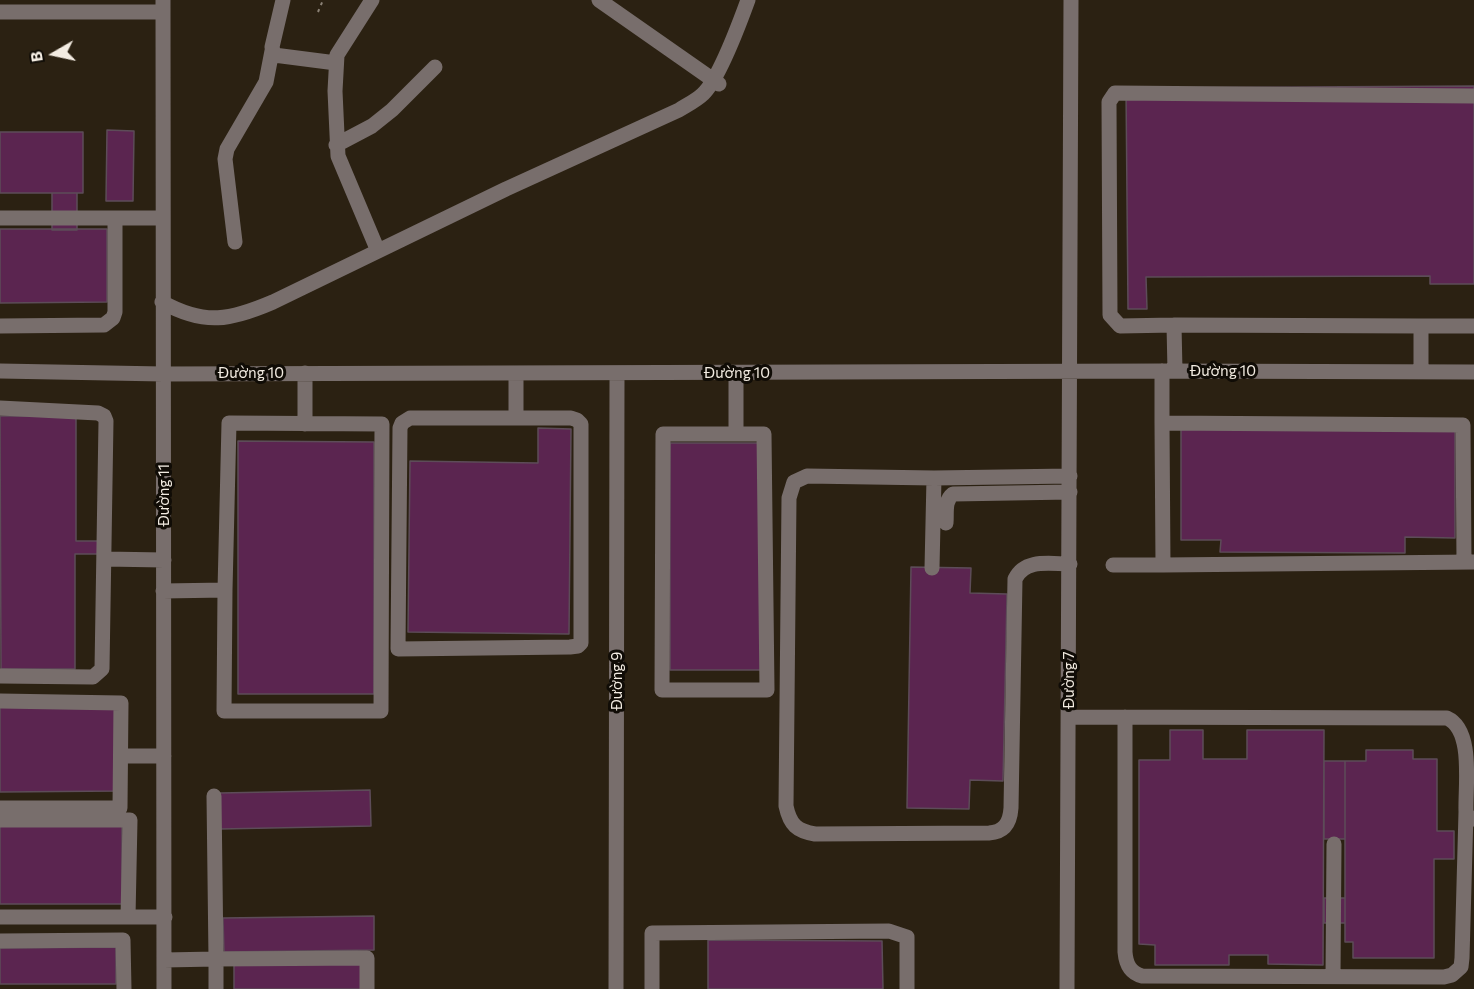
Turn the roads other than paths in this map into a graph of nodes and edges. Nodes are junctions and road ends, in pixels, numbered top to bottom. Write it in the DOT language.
graph roads {
  1 [pos="284,0"];
  2 [pos="372,0"];
  3 [pos="599,0"];
  4 [pos="748,0"];
  5 [pos="1071,0"];
  6 [pos="116,6"];
  7 [pos="163,6"];
  8 [pos="0,12"];
  9 [pos="272,51"];
  10 [pos="336,63"];
  11 [pos="435,67"];
  12 [pos="716,82"];
  13 [pos="1474,96"];
  14 [pos="336,145"];
  15 [pos="0,218"];
  16 [pos="115,218"];
  17 [pos="163,218"];
  18 [pos="235,242"];
  19 [pos="378,251"];
  20 [pos="162,302"];
  21 [pos="1174,325"];
  22 [pos="0,326"];
  23 [pos="1420,326"];
  24 [pos="1474,326"];
  25 [pos="0,371"];
  26 [pos="1070,371"];
  27 [pos="1168,371"];
  28 [pos="1421,371"];
  29 [pos="1474,372"];
  30 [pos="305,373"];
  31 [pos="516,373"];
  32 [pos="736,373"];
  33 [pos="163,374"];
  34 [pos="617,374"];
  35 [pos="0,408"];
  36 [pos="516,418"];
  37 [pos="1162,423"];
  38 [pos="305,424"];
  39 [pos="736,434"];
  40 [pos="1070,476"];
  41 [pos="934,478"];
  42 [pos="1070,492"];
  43 [pos="946,523"];
  44 [pos="105,559"];
  45 [pos="164,560"];
  46 [pos="1469,562"];
  47 [pos="1070,564"];
  48 [pos="1113,565"];
  49 [pos="1163,566"];
  50 [pos="932,568"];
  51 [pos="225,590"];
  52 [pos="163,591"];
  53 [pos="0,676"];
  54 [pos="0,701"];
  55 [pos="1069,717"];
  56 [pos="1125,717"];
  57 [pos="121,756"];
  58 [pos="164,756"];
  59 [pos="214,796"];
  60 [pos="0,808"];
  61 [pos="1470,818"];
  62 [pos="0,820"];
  63 [pos="1334,844"];
  64 [pos="0,916"];
  65 [pos="128,917"];
  66 [pos="165,917"];
  67 [pos="0,941"];
  68 [pos="216,959"];
  69 [pos="164,960"];
  70 [pos="1333,976"];
  71 [pos="124,989"];
  72 [pos="164,989"];
  73 [pos="216,989"];
  74 [pos="367,989"];
  75 [pos="616,989"];
  76 [pos="652,989"];
  77 [pos="907,989"];
  78 [pos="1067,989"];
  1 -- 9 [label="street"];
  2 -- 10 [label="street"];
  3 -- 12 [label="street"];
  4 -- 12 [label="street"];
  5 -- 26 [label="street, Đường 7"];
  6 -- 7 [label="street"];
  6 -- 8 [label="street"];
  7 -- 17 [label="street, Đường 11"];
  9 -- 10 [label="street"];
  9 -- 18 [label="street"];
  10 -- 14 [label="street"];
  11 -- 14 [label="street"];
  12 -- 19 [label="street"];
  13 -- 21 [label="street"];
  14 -- 19 [label="street"];
  15 -- 16 [label="street"];
  16 -- 17 [label="street"];
  16 -- 22 [label="street"];
  17 -- 20 [label="street, Đường 11"];
  19 -- 20 [label="street"];
  20 -- 33 [label="street, Đường 11"];
  21 -- 23 [label="street"];
  21 -- 27 [label="street"];
  23 -- 24 [label="street"];
  23 -- 28 [label="street"];
  25 -- 33 [label="street, Đường 10"];
  26 -- 27 [label="street, Đường 10"];
  26 -- 32 [label="street, Đường 10"];
  26 -- 40 [label="street, Đường 7"];
  27 -- 28 [label="street, Đường 10"];
  27 -- 37 [label="street"];
  28 -- 29 [label="street, Đường 10"];
  30 -- 31 [label="street, Đường 10"];
  30 -- 33 [label="street, Đường 10"];
  30 -- 38 [label="street"];
  31 -- 34 [label="street, Đường 10"];
  31 -- 36 [label="street"];
  32 -- 34 [label="street, Đường 10"];
  32 -- 39 [label="street"];
  33 -- 45 [label="street, Đường 11"];
  34 -- 75 [label="street, Đường 9"];
  35 -- 44 [label="street"];
  36 -- 36 [label="street"];
  37 -- 46 [label="street"];
  37 -- 49 [label="street"];
  38 -- 51 [label="street"];
  38 -- 51 [label="street"];
  39 -- 39 [label="street"];
  40 -- 41 [label="street"];
  40 -- 42 [label="street, Đường 7"];
  41 -- 47 [label="street"];
  41 -- 50 [label="street"];
  42 -- 43 [label="street"];
  42 -- 47 [label="street, Đường 7"];
  44 -- 45 [label="street"];
  44 -- 53 [label="street"];
  45 -- 52 [label="street, Đường 11"];
  46 -- 49 [label="street"];
  47 -- 55 [label="street, Đường 7"];
  48 -- 49 [label="street"];
  51 -- 52 [label="street"];
  52 -- 58 [label="street, Đường 11"];
  54 -- 57 [label="street"];
  55 -- 56 [label="street"];
  55 -- 78 [label="street, Đường 7"];
  56 -- 61 [label="street"];
  56 -- 70 [label="street"];
  57 -- 58 [label="street"];
  57 -- 60 [label="street"];
  58 -- 66 [label="street, Đường 11"];
  59 -- 68 [label="street"];
  61 -- 70 [label="street"];
  62 -- 65 [label="street"];
  63 -- 70 [label="street"];
  64 -- 65 [label="street"];
  65 -- 66 [label="street"];
  66 -- 69 [label="street, Đường 11"];
  67 -- 71 [label="street"];
  68 -- 69 [label="street"];
  68 -- 73 [label="street"];
  68 -- 74 [label="street"];
  69 -- 72 [label="street, Đường 11"];
  76 -- 77 [label="street"];
}
